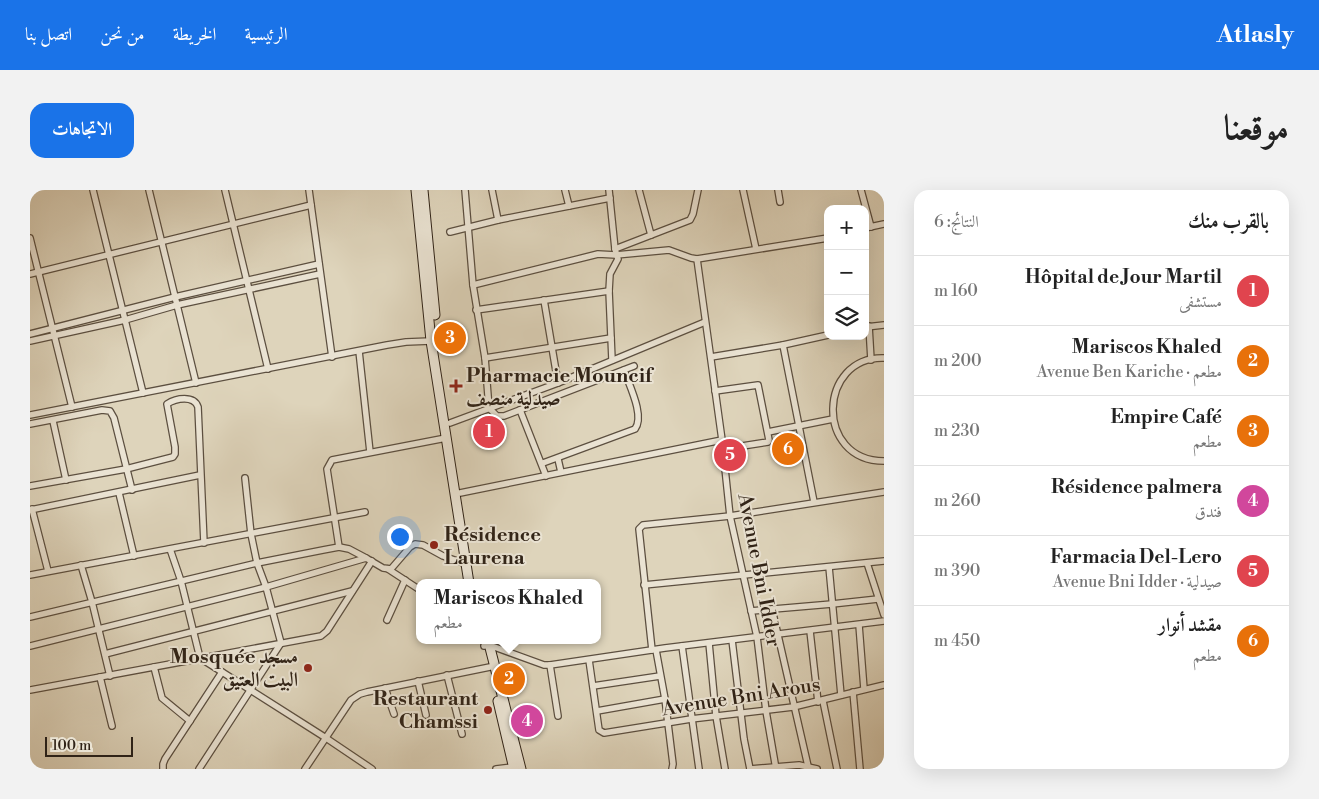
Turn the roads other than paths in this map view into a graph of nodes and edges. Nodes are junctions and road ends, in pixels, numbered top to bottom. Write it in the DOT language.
graph roads {
  1 [pos="93,190"];
  2 [pos="149,190"];
  3 [pos="225,190"];
  4 [pos="309,190"];
  5 [pos="416,190"];
  6 [pos="423,190"];
  7 [pos="465,190"];
  8 [pos="492,190"];
  9 [pos="565,190"];
  10 [pos="609,190"];
  11 [pos="639,190"];
  12 [pos="698,190"];
  13 [pos="742,190"];
  14 [pos="778,190"];
  15 [pos="861,190"];
  16 [pos="610,198"];
  17 [pos="780,202"];
  18 [pos="311,205"];
  19 [pos="864,205"];
  20 [pos="569,206"];
  21 [pos="498,220"];
  22 [pos="234,224"];
  23 [pos="884,224"];
  24 [pos="869,227"];
  25 [pos="468,229"];
  26 [pos="450,232"];
  27 [pos="651,235"];
  28 [pos="30,238"];
  29 [pos="824,239"];
  30 [pos="162,242"];
  31 [pos="756,249"];
  32 [pos="615,252"];
  33 [pos="109,254"];
  34 [pos="697,259"];
  35 [pos="319,264"];
  36 [pos="38,272"];
  37 [pos="30,274"];
  38 [pos="320,274"];
  39 [pos="247,281"];
  40 [pos="473,285"];
  41 [pos="249,289"];
  42 [pos="609,291"];
  43 [pos="175,297"];
  44 [pos="544,300"];
  45 [pos="177,305"];
  46 [pos="476,310"];
  47 [pos="123,312"];
  48 [pos="125,320"];
  49 [pos="705,322"];
  50 [pos="884,325"];
  51 [pos="869,326"];
  52 [pos="52,328"];
  53 [pos="30,334"];
  54 [pos="54,336"];
  55 [pos="824,336"];
  56 [pos="612,338"];
  57 [pos="869,340"];
  58 [pos="30,341"];
  59 [pos="431,341"];
  60 [pos="783,345"];
  61 [pos="553,347"];
  62 [pos="359,351"];
  63 [pos="332,357"];
  64 [pos="711,357"];
  65 [pos="485,358"];
  66 [pos="884,358"];
  67 [pos="612,360"];
  68 [pos="871,360"];
  69 [pos="634,366"];
  70 [pos="268,369"];
  71 [pos="624,370"];
  72 [pos="558,382"];
  73 [pos="196,383"];
  74 [pos="715,391"];
  75 [pos="143,393"];
  76 [pos="72,407"];
  77 [pos="489,408"];
  78 [pos="520,410"];
  79 [pos="30,414"];
  80 [pos="833,419"];
  81 [pos="53,420"];
  82 [pos="450,423"];
  83 [pos="30,424"];
  84 [pos="800,425"];
  85 [pos="768,432"];
  86 [pos="446,438"];
  87 [pos="722,440"];
  88 [pos="723,449"];
  89 [pos="370,452"];
  90 [pos="558,459"];
  91 [pos="884,460"];
  92 [pos="542,463"];
  93 [pos="126,469"];
  94 [pos="561,472"];
  95 [pos="200,475"];
  96 [pos="546,476"];
  97 [pos="245,478"];
  98 [pos="66,480"];
  99 [pos="30,486"];
  100 [pos="132,490"];
  101 [pos="884,492"];
  102 [pos="119,493"];
  103 [pos="460,493"];
  104 [pos="814,502"];
  105 [pos="31,509"];
  106 [pos="365,512"];
  107 [pos="730,516"];
  108 [pos="336,519"];
  109 [pos="251,534"];
  110 [pos="204,543"];
  111 [pos="340,547"];
  112 [pos="170,549"];
  113 [pos="134,556"];
  114 [pos="369,560"];
  115 [pos="884,561"];
  116 [pos="257,563"];
  117 [pos="867,563"];
  118 [pos="466,564"];
  119 [pos="81,565"];
  120 [pos="829,567"];
  121 [pos="388,569"];
  122 [pos="48,571"];
  123 [pos="30,574"];
  124 [pos="742,576"];
  125 [pos="468,579"];
  126 [pos="474,579"];
  127 [pos="405,580"];
  128 [pos="180,581"];
  129 [pos="644,585"];
  130 [pos="266,587"];
  131 [pos="416,587"];
  132 [pos="352,591"];
  133 [pos="878,599"];
  134 [pos="92,602"];
  135 [pos="832,604"];
  136 [pos="187,606"];
  137 [pos="772,609"];
  138 [pos="750,610"];
  139 [pos="272,611"];
  140 [pos="884,615"];
  141 [pos="30,617"];
  142 [pos="387,620"];
  143 [pos="884,621"];
  144 [pos="859,625"];
  145 [pos="834,627"];
  146 [pos="98,628"];
  147 [pos="193,630"];
  148 [pos="810,631"];
  149 [pos="779,634"];
  150 [pos="758,637"];
  151 [pos="732,640"];
  152 [pos="281,643"];
  153 [pos="709,643"];
  154 [pos="486,644"];
  155 [pos="486,644"];
  156 [pos="489,644"];
  157 [pos="30,646"];
  158 [pos="682,646"];
  159 [pos="654,650"];
  160 [pos="105,654"];
  161 [pos="200,658"];
  162 [pos="589,660"];
  163 [pos="550,665"];
  164 [pos="154,667"];
  165 [pos="490,667"];
  166 [pos="222,672"];
  167 [pos="447,675"];
  168 [pos="110,676"];
  169 [pos="660,676"];
  170 [pos="100,677"];
  171 [pos="418,681"];
  172 [pos="884,685"];
  173 [pos="593,686"];
  174 [pos="385,688"];
  175 [pos="864,688"];
  176 [pos="30,690"];
  177 [pos="250,690"];
  178 [pos="853,692"];
  179 [pos="841,695"];
  180 [pos="665,699"];
  181 [pos="820,702"];
  182 [pos="793,707"];
  183 [pos="597,711"];
  184 [pos="766,711"];
  185 [pos="741,713"];
  186 [pos="394,714"];
  187 [pos="426,715"];
  188 [pos="558,716"];
  189 [pos="716,716"];
  190 [pos="691,719"];
  191 [pos="190,721"];
  192 [pos="668,723"];
  193 [pos="112,726"];
  194 [pos="462,734"];
  195 [pos="326,738"];
  196 [pos="808,766"];
  197 [pos="516,768"];
  198 [pos="776,768"];
  199 [pos="163,769"];
  200 [pos="199,769"];
  201 [pos="305,769"];
  202 [pos="372,769"];
  203 [pos="496,769"];
  204 [pos="672,769"];
  205 [pos="699,769"];
  206 [pos="725,769"];
  207 [pos="750,769"];
  208 [pos="817,769"];
  209 [pos="837,769"];
  210 [pos="860,769"];
  1 -- 33 [label="street"];
  2 -- 30 [label="street"];
  3 -- 22 [label="street"];
  4 -- 18 [label="street"];
  5 -- 59 [label="street"];
  6 -- 82 [label="street"];
  7 -- 25 [label="street"];
  8 -- 21 [label="street"];
  9 -- 20 [label="street"];
  10 -- 16 [label="street"];
  11 -- 27 [label="street"];
  12 -- 27 [label="street"];
  13 -- 31 [label="street"];
  14 -- 17 [label="street"];
  15 -- 19 [label="street"];
  16 -- 20 [label="street"];
  16 -- 32 [label="street"];
  18 -- 22 [label="street"];
  18 -- 35 [label="street"];
  20 -- 21 [label="street"];
  21 -- 25 [label="street"];
  22 -- 30 [label="street"];
  22 -- 39 [label="street"];
  23 -- 24 [label="street"];
  25 -- 26 [label="street"];
  25 -- 40 [label="street"];
  27 -- 32 [label="street"];
  28 -- 36 [label="street"];
  29 -- 31 [label="street"];
  30 -- 33 [label="street"];
  30 -- 43 [label="street"];
  31 -- 34 [label="street"];
  32 -- 34 [label="street"];
  32 -- 40 [label="street"];
  32 -- 42 [label="street"];
  33 -- 36 [label="street"];
  33 -- 47 [label="street"];
  34 -- 49 [label="street, Avenue Bni Idder"];
  35 -- 38 [label="street"];
  35 -- 39 [label="street"];
  36 -- 37 [label="street"];
  36 -- 52 [label="street"];
  38 -- 41 [label="street"];
  38 -- 63 [label="street"];
  39 -- 41 [label="street"];
  39 -- 43 [label="street"];
  40 -- 46 [label="street"];
  41 -- 45 [label="street"];
  41 -- 70 [label="street"];
  42 -- 44 [label="street"];
  42 -- 56 [label="street"];
  43 -- 45 [label="street"];
  43 -- 47 [label="street"];
  44 -- 46 [label="street"];
  44 -- 61 [label="street"];
  45 -- 48 [label="street"];
  45 -- 73 [label="street"];
  46 -- 65 [label="street"];
  47 -- 48 [label="street"];
  47 -- 52 [label="street"];
  48 -- 54 [label="street"];
  48 -- 75 [label="street"];
  49 -- 64 [label="street, Avenue Bni Idder"];
  49 -- 67 [label="street"];
  50 -- 51 [label="street"];
  52 -- 53 [label="street"];
  52 -- 54 [label="street"];
  54 -- 58 [label="street"];
  54 -- 76 [label="street"];
  55 -- 60 [label="street"];
  56 -- 61 [label="street"];
  56 -- 67 [label="street"];
  57 -- 68 [label="street"];
  59 -- 62 [label="street"];
  59 -- 86 [label="street"];
  60 -- 64 [label="street"];
  60 -- 84 [label="street"];
  61 -- 65 [label="street"];
  61 -- 72 [label="street"];
  62 -- 63 [label="street"];
  62 -- 89 [label="street"];
  63 -- 70 [label="street"];
  64 -- 74 [label="street, Avenue Bni Idder"];
  65 -- 77 [label="street"];
  66 -- 68 [label="street"];
  67 -- 72 [label="street"];
  68 -- 80 [label="street"];
  69 -- 71 [label="street"];
  70 -- 73 [label="street"];
  71 -- 78 [label="street"];
  71 -- 90 [label="street"];
  72 -- 77 [label="street"];
  73 -- 75 [label="street"];
  74 -- 85 [label="street"];
  74 -- 87 [label="street, Avenue Bni Idder"];
  75 -- 76 [label="street"];
  76 -- 79 [label="street"];
  77 -- 78 [label="street"];
  77 -- 82 [label="street"];
  78 -- 92 [label="street"];
  80 -- 84 [label="street"];
  80 -- 91 [label="street"];
  81 -- 83 [label="street"];
  81 -- 93 [label="street"];
  81 -- 98 [label="street"];
  82 -- 103 [label="street"];
  84 -- 85 [label="street"];
  84 -- 104 [label="street"];
  85 -- 88 [label="street"];
  86 -- 89 [label="street"];
  86 -- 118 [label="street"];
  87 -- 88 [label="street, Avenue Bni Idder"];
  87 -- 94 [label="street"];
  88 -- 107 [label="street, Avenue Bni Idder"];
  89 -- 108 [label="street"];
  90 -- 92 [label="street"];
  90 -- 94 [label="street"];
  92 -- 96 [label="street"];
  93 -- 95 [label="street"];
  93 -- 98 [label="street"];
  93 -- 100 [label="street"];
  94 -- 96 [label="street"];
  95 -- 100 [label="street"];
  95 -- 110 [label="street"];
  96 -- 103 [label="street"];
  97 -- 109 [label="street"];
  98 -- 99 [label="street"];
  100 -- 102 [label="street"];
  101 -- 104 [label="street"];
  102 -- 105 [label="street"];
  102 -- 113 [label="street"];
  103 -- 126 [label="street"];
  104 -- 107 [label="street"];
  105 -- 122 [label="street"];
  106 -- 108 [label="street"];
  107 -- 124 [label="street, Avenue Bni Idder"];
  107 -- 129 [label="street"];
  108 -- 109 [label="street"];
  108 -- 111 [label="street"];
  109 -- 110 [label="street"];
  109 -- 116 [label="street"];
  110 -- 112 [label="street"];
  111 -- 114 [label="street"];
  111 -- 116 [label="street"];
  112 -- 113 [label="street"];
  112 -- 128 [label="street"];
  113 -- 119 [label="street"];
  114 -- 121 [label="street"];
  114 -- 130 [label="street"];
  114 -- 132 [label="street"];
  115 -- 117 [label="street"];
  116 -- 128 [label="street"];
  116 -- 130 [label="street"];
  117 -- 120 [label="street"];
  117 -- 133 [label="street"];
  118 -- 121 [label="street"];
  118 -- 125 [label="street"];
  119 -- 122 [label="street"];
  119 -- 134 [label="street"];
  120 -- 124 [label="street"];
  120 -- 135 [label="street"];
  121 -- 127 [label="street"];
  122 -- 123 [label="street"];
  124 -- 129 [label="street"];
  124 -- 138 [label="street, Avenue Bni Idder"];
  127 -- 131 [label="street"];
  127 -- 142 [label="street"];
  128 -- 134 [label="street"];
  128 -- 136 [label="street"];
  129 -- 159 [label="street"];
  130 -- 136 [label="street"];
  130 -- 139 [label="street"];
  132 -- 139 [label="street"];
  132 -- 152 [label="street"];
  133 -- 135 [label="street"];
  133 -- 140 [label="street"];
  134 -- 141 [label="street"];
  134 -- 146 [label="street"];
  135 -- 137 [label="street"];
  135 -- 145 [label="street"];
  136 -- 146 [label="street"];
  136 -- 147 [label="street"];
  137 -- 138 [label="street"];
  137 -- 149 [label="street"];
  138 -- 150 [label="street, Avenue Bni Idder"];
  139 -- 147 [label="street"];
  139 -- 152 [label="street"];
  143 -- 144 [label="street"];
  144 -- 145 [label="street"];
  144 -- 175 [label="street"];
  145 -- 148 [label="street"];
  145 -- 179 [label="street"];
  146 -- 157 [label="street"];
  146 -- 160 [label="street"];
  147 -- 160 [label="street"];
  147 -- 161 [label="street"];
  148 -- 149 [label="street"];
  148 -- 181 [label="street"];
  149 -- 150 [label="street"];
  149 -- 182 [label="street"];
  150 -- 151 [label="street"];
  150 -- 184 [label="street, Avenue Bni Idder"];
  151 -- 153 [label="street"];
  151 -- 185 [label="street"];
  152 -- 161 [label="street"];
  152 -- 177 [label="street"];
  153 -- 158 [label="street"];
  153 -- 189 [label="street"];
  154 -- 165 [label="street"];
  155 -- 197 [label="street"];
  156 -- 163 [label="street"];
  158 -- 159 [label="street"];
  158 -- 190 [label="street"];
  159 -- 162 [label="street"];
  159 -- 169 [label="street"];
  160 -- 168 [label="street"];
  161 -- 164 [label="street"];
  161 -- 166 [label="street"];
  162 -- 163 [label="street"];
  162 -- 173 [label="street"];
  163 -- 188 [label="street"];
  164 -- 168 [label="street"];
  164 -- 191 [label="street"];
  165 -- 167 [label="street"];
  165 -- 197 [label="street"];
  166 -- 177 [label="street"];
  166 -- 191 [label="street"];
  167 -- 171 [label="street"];
  167 -- 194 [label="street"];
  168 -- 170 [label="street"];
  169 -- 173 [label="street"];
  169 -- 180 [label="street"];
  170 -- 176 [label="street"];
  170 -- 193 [label="street"];
  171 -- 174 [label="street"];
  171 -- 187 [label="street"];
  172 -- 175 [label="street, Avenue Bni Arous"];
  173 -- 183 [label="street"];
  174 -- 186 [label="street"];
  174 -- 195 [label="street"];
  175 -- 178 [label="street, Avenue Bni Arous"];
  177 -- 195 [label="street"];
  177 -- 200 [label="street"];
  178 -- 179 [label="street, Avenue Bni Arous"];
  178 -- 210 [label="street"];
  179 -- 181 [label="street, Avenue Bni Arous"];
  180 -- 183 [label="street"];
  180 -- 192 [label="street"];
  181 -- 182 [label="street, Avenue Bni Arous"];
  181 -- 209 [label="street"];
  182 -- 184 [label="street, Avenue Bni Arous"];
  182 -- 196 [label="street"];
  183 -- 192 [label="street, Avenue Bni Arous"];
  184 -- 185 [label="street, Avenue Bni Arous"];
  184 -- 198 [label="street, Avenue Bni Idder"];
  185 -- 189 [label="street, Avenue Bni Arous"];
  185 -- 207 [label="street"];
  189 -- 190 [label="street, Avenue Bni Arous"];
  189 -- 206 [label="street"];
  190 -- 192 [label="street, Avenue Bni Arous"];
  190 -- 205 [label="street"];
  191 -- 199 [label="street"];
  192 -- 204 [label="street"];
  195 -- 201 [label="street"];
  195 -- 202 [label="street"];
  196 -- 198 [label="street"];
  196 -- 208 [label="street"];
  197 -- 203 [label="street"];
  198 -- 207 [label="street"];
}
